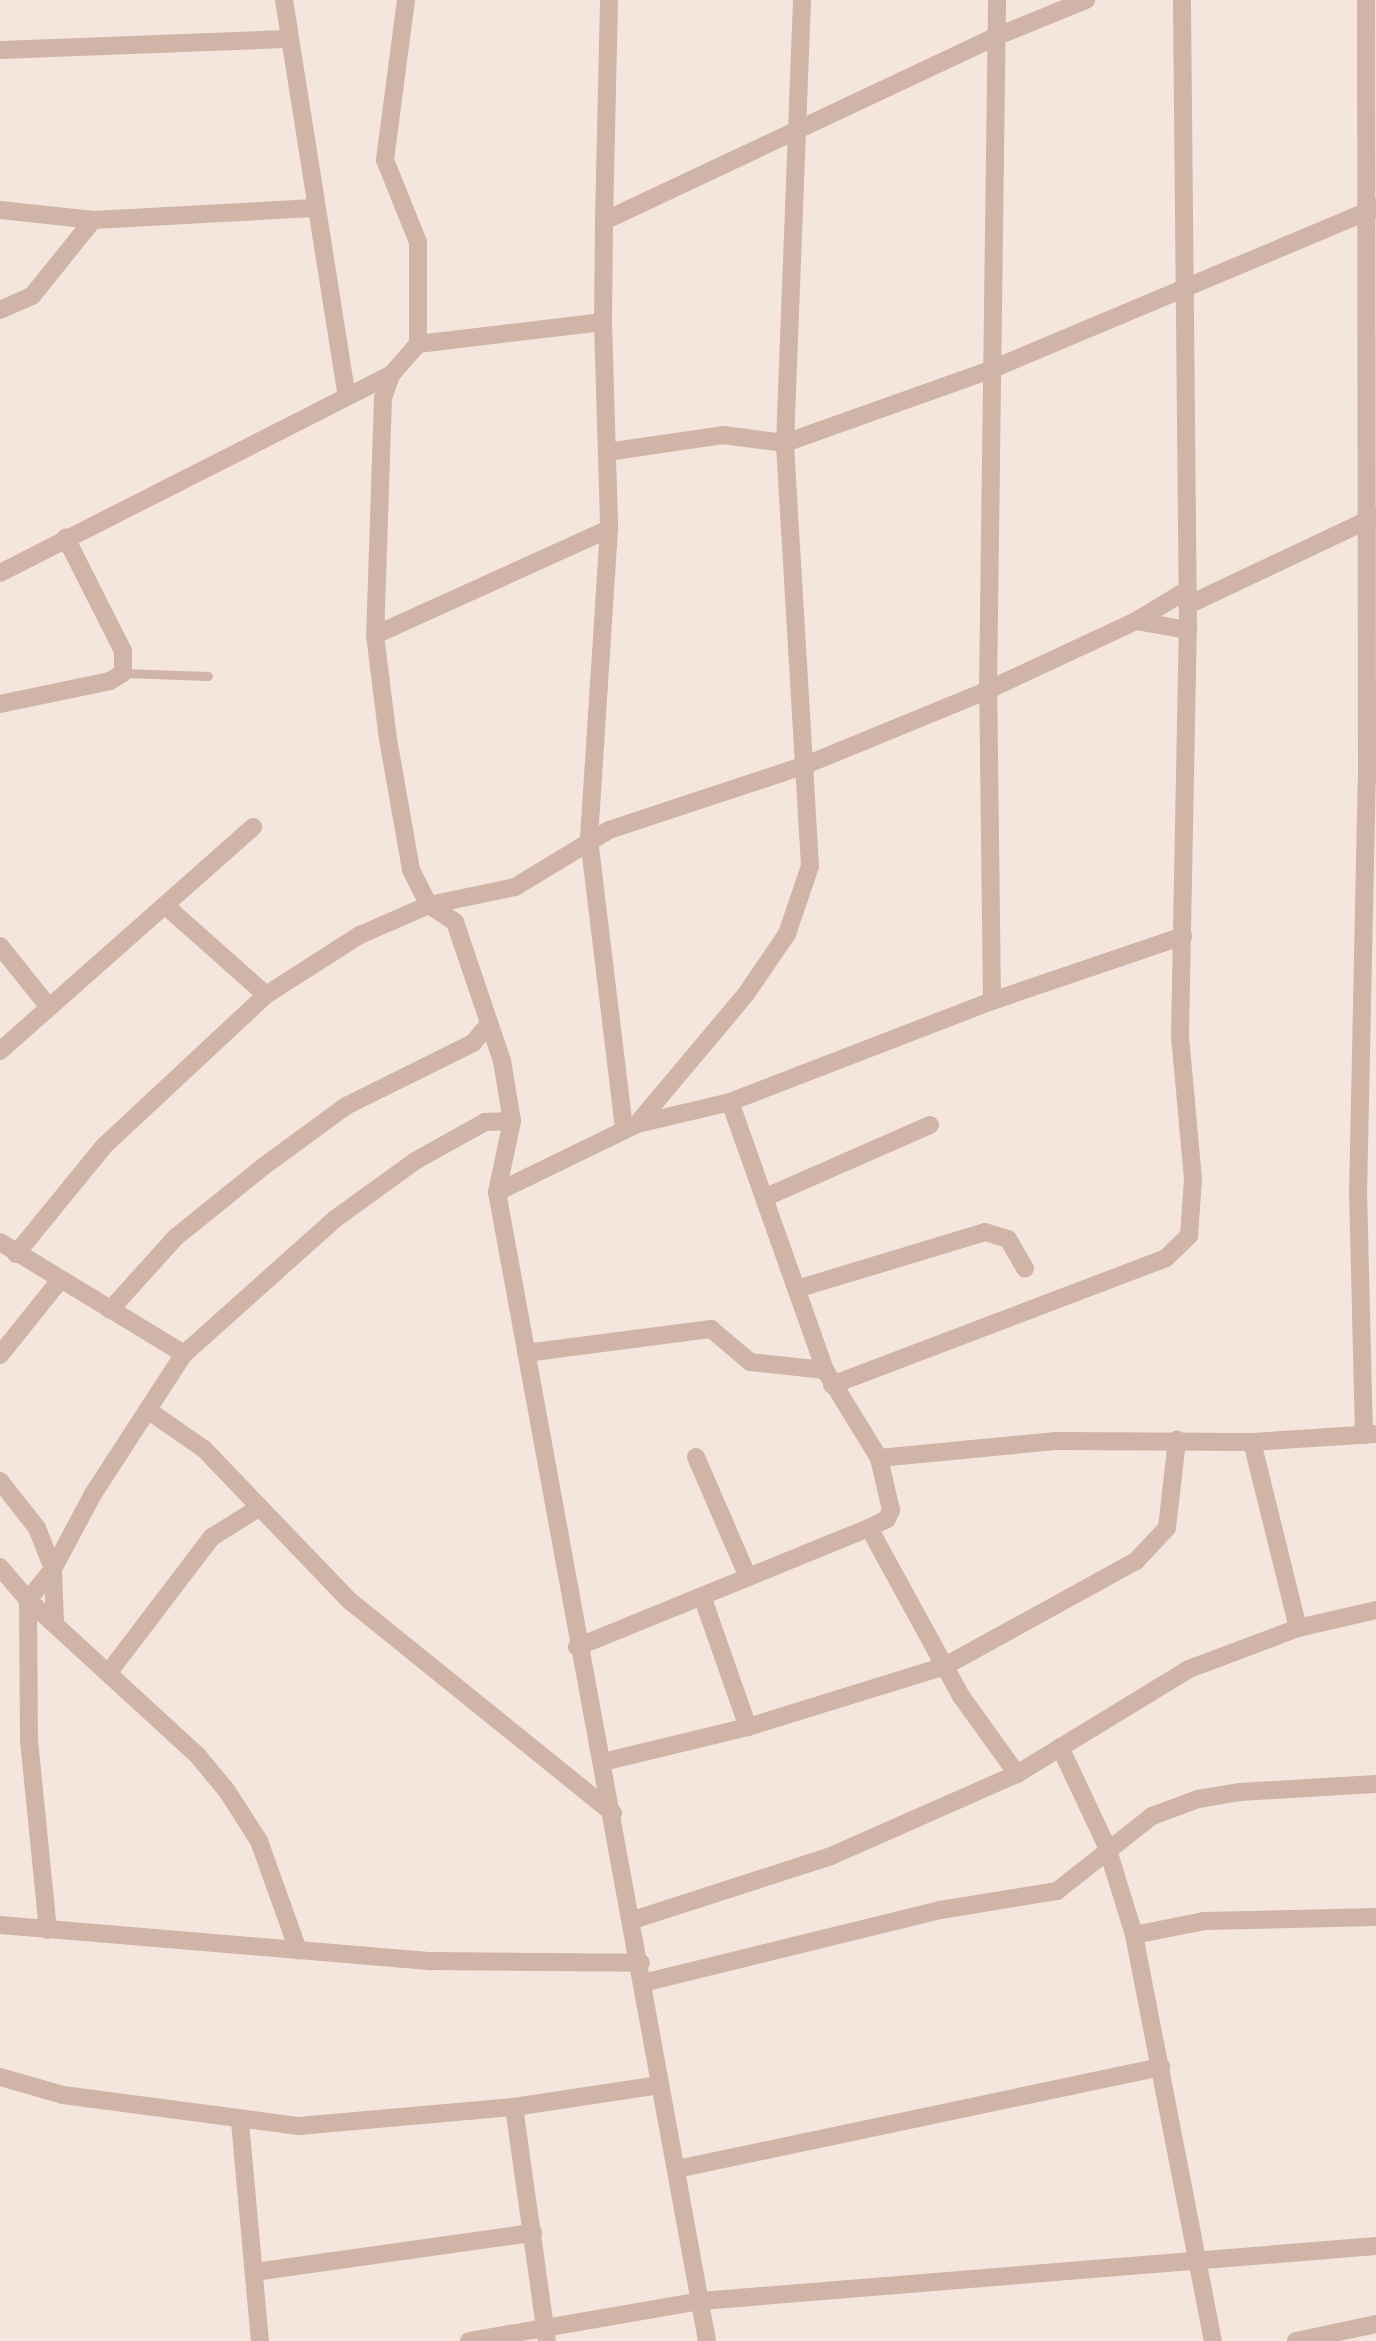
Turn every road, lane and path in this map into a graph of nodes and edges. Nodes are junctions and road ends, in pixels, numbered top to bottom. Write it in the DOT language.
graph roads {
  1 [pos="284,0"];
  2 [pos="406,0"];
  3 [pos="609,0"];
  4 [pos="802,0"];
  5 [pos="997,0"];
  6 [pos="1086,0"];
  7 [pos="1182,0"];
  8 [pos="1366,0"];
  9 [pos="1000,35"];
  10 [pos="290,39"];
  11 [pos="0,50"];
  12 [pos="800,127"];
  13 [pos="314,208"];
  14 [pos="0,210"];
  15 [pos="1371,210"];
  16 [pos="93,220"];
  17 [pos="604,221"];
  18 [pos="1183,287"];
  19 [pos="0,310"];
  20 [pos="603,322"];
  21 [pos="418,344"];
  22 [pos="990,370"];
  23 [pos="391,375"];
  24 [pos="347,396"];
  25 [pos="785,443"];
  26 [pos="607,452"];
  27 [pos="1372,518"];
  28 [pos="609,529"];
  29 [pos="66,538"];
  30 [pos="0,573"];
  31 [pos="1187,597"];
  32 [pos="1136,621"];
  33 [pos="1188,630"];
  34 [pos="375,635"];
  35 [pos="123,673"];
  36 [pos="208,676"];
  37 [pos="988,690"];
  38 [pos="0,704"];
  39 [pos="808,764"];
  40 [pos="253,827"];
  41 [pos="589,839"];
  42 [pos="429,905"];
  43 [pos="167,907"];
  44 [pos="1183,936"];
  45 [pos="0,946"];
  46 [pos="266,995"];
  47 [pos="992,1001"];
  48 [pos="48,1006"];
  49 [pos="488,1025"];
  50 [pos="0,1051"];
  51 [pos="730,1102"];
  52 [pos="512,1121"];
  53 [pos="930,1125"];
  54 [pos="630,1127"];
  55 [pos="497,1192"];
  56 [pos="766,1197"];
  57 [pos="0,1242"];
  58 [pos="16,1254"];
  59 [pos="1025,1269"];
  60 [pos="60,1280"];
  61 [pos="800,1288"];
  62 [pos="110,1310"];
  63 [pos="526,1353"];
  64 [pos="184,1354"];
  65 [pos="0,1355"];
  66 [pos="829,1377"];
  67 [pos="149,1411"];
  68 [pos="1370,1435"];
  69 [pos="1177,1440"];
  70 [pos="1252,1442"];
  71 [pos="696,1457"];
  72 [pos="879,1458"];
  73 [pos="0,1481"];
  74 [pos="257,1509"];
  75 [pos="869,1528"];
  76 [pos="0,1567"];
  77 [pos="53,1569"];
  78 [pos="748,1577"];
  79 [pos="702,1596"];
  80 [pos="28,1600"];
  81 [pos="1376,1610"];
  82 [pos="55,1622"];
  83 [pos="1298,1628"];
  84 [pos="577,1647"];
  85 [pos="945,1666"];
  86 [pos="109,1672"];
  87 [pos="748,1727"];
  88 [pos="1060,1747"];
  89 [pos="603,1762"];
  90 [pos="1017,1774"];
  91 [pos="1376,1784"];
  92 [pos="613,1813"];
  93 [pos="1107,1847"];
  94 [pos="1376,1917"];
  95 [pos="633,1920"];
  96 [pos="0,1925"];
  97 [pos="48,1930"];
  98 [pos="1134,1935"];
  99 [pos="298,1950"];
  100 [pos="641,1963"];
  101 [pos="643,1983"];
  102 [pos="1161,2067"];
  103 [pos="0,2077"];
  104 [pos="659,2085"];
  105 [pos="514,2107"];
  106 [pos="240,2122"];
  107 [pos="677,2169"];
  108 [pos="533,2233"];
  109 [pos="1376,2246"];
  110 [pos="1196,2258"];
  111 [pos="254,2272"];
  112 [pos="701,2301"];
  113 [pos="1376,2324"];
  114 [pos="546,2332"];
  115 [pos="260,2341"];
  116 [pos="469,2341"];
  117 [pos="707,2341"];
  118 [pos="1213,2341"];
  119 [pos="1296,2341"];
  1 -- 10 [label="street"];
  2 -- 21 [label="street"];
  3 -- 17 [label="street"];
  4 -- 12 [label="street"];
  5 -- 9 [label="street"];
  6 -- 9 [label="street"];
  7 -- 18 [label="street"];
  8 -- 15 [label="street"];
  9 -- 12 [label="street"];
  9 -- 22 [label="street"];
  10 -- 11 [label="street"];
  10 -- 13 [label="street"];
  12 -- 17 [label="street"];
  12 -- 25 [label="street"];
  13 -- 16 [label="street"];
  13 -- 24 [label="street"];
  14 -- 16 [label="street"];
  15 -- 18 [label="street"];
  15 -- 27 [label="street"];
  16 -- 19 [label="street"];
  17 -- 20 [label="street"];
  18 -- 22 [label="street"];
  18 -- 31 [label="street"];
  20 -- 21 [label="street"];
  20 -- 26 [label="street"];
  21 -- 23 [label="street"];
  22 -- 25 [label="street"];
  22 -- 37 [label="street"];
  23 -- 24 [label="street"];
  23 -- 34 [label="street"];
  24 -- 29 [label="street"];
  25 -- 26 [label="street"];
  25 -- 39 [label="street"];
  26 -- 28 [label="street"];
  27 -- 31 [label="street"];
  27 -- 68 [label="street"];
  28 -- 34 [label="street"];
  28 -- 41 [label="street"];
  29 -- 30 [label="street"];
  29 -- 35 [label="street"];
  31 -- 32 [label="street"];
  31 -- 33 [label="street"];
  32 -- 33 [label="street"];
  32 -- 37 [label="street"];
  33 -- 44 [label="street"];
  34 -- 42 [label="street"];
  35 -- 36 [label="lane"];
  35 -- 38 [label="street"];
  37 -- 39 [label="street"];
  37 -- 47 [label="street"];
  39 -- 41 [label="street"];
  39 -- 54 [label="street"];
  40 -- 43 [label="street"];
  41 -- 42 [label="street"];
  41 -- 54 [label="street"];
  42 -- 46 [label="street"];
  42 -- 49 [label="street"];
  43 -- 46 [label="street"];
  43 -- 48 [label="street"];
  44 -- 47 [label="street"];
  44 -- 66 [label="street"];
  45 -- 48 [label="street"];
  46 -- 58 [label="street"];
  47 -- 51 [label="street"];
  48 -- 50 [label="street"];
  49 -- 52 [label="street"];
  49 -- 62 [label="street"];
  51 -- 54 [label="street"];
  51 -- 56 [label="street"];
  52 -- 55 [label="street"];
  52 -- 64 [label="street"];
  53 -- 56 [label="street"];
  54 -- 55 [label="street"];
  55 -- 63 [label="street"];
  56 -- 61 [label="street"];
  57 -- 58 [label="street"];
  58 -- 60 [label="street"];
  59 -- 61 [label="street"];
  60 -- 62 [label="street"];
  60 -- 65 [label="street"];
  61 -- 66 [label="street"];
  62 -- 64 [label="street"];
  63 -- 66 [label="street"];
  63 -- 84 [label="street"];
  64 -- 67 [label="street"];
  66 -- 72 [label="street"];
  67 -- 74 [label="street"];
  67 -- 77 [label="street"];
  68 -- 70 [label="street"];
  69 -- 70 [label="street"];
  69 -- 72 [label="street"];
  69 -- 85 [label="street"];
  70 -- 83 [label="street"];
  71 -- 78 [label="street"];
  72 -- 75 [label="street"];
  73 -- 77 [label="street"];
  74 -- 86 [label="street"];
  74 -- 92 [label="street"];
  75 -- 78 [label="street"];
  75 -- 85 [label="street"];
  76 -- 80 [label="street"];
  77 -- 80 [label="street"];
  77 -- 82 [label="street"];
  78 -- 79 [label="street"];
  79 -- 84 [label="street"];
  79 -- 87 [label="street"];
  80 -- 82 [label="street"];
  80 -- 97 [label="street"];
  81 -- 83 [label="street"];
  82 -- 86 [label="street"];
  83 -- 88 [label="street"];
  84 -- 89 [label="street"];
  85 -- 87 [label="street"];
  85 -- 90 [label="street"];
  86 -- 99 [label="street"];
  87 -- 89 [label="street"];
  88 -- 90 [label="street"];
  88 -- 93 [label="street"];
  89 -- 92 [label="street"];
  90 -- 95 [label="street"];
  91 -- 93 [label="street"];
  92 -- 95 [label="street"];
  93 -- 98 [label="street"];
  93 -- 101 [label="street"];
  94 -- 98 [label="street"];
  95 -- 100 [label="street"];
  96 -- 97 [label="street"];
  97 -- 99 [label="street"];
  98 -- 102 [label="street"];
  99 -- 100 [label="street"];
  100 -- 101 [label="street"];
  101 -- 104 [label="street"];
  102 -- 107 [label="street"];
  102 -- 110 [label="street"];
  103 -- 106 [label="street"];
  104 -- 105 [label="street"];
  104 -- 107 [label="street"];
  105 -- 106 [label="street"];
  105 -- 108 [label="street"];
  106 -- 111 [label="street"];
  107 -- 112 [label="street"];
  108 -- 111 [label="street"];
  108 -- 114 [label="street"];
  109 -- 110 [label="street"];
  110 -- 112 [label="street"];
  110 -- 118 [label="street"];
  111 -- 115 [label="street"];
  112 -- 114 [label="street"];
  112 -- 117 [label="street"];
  113 -- 119 [label="street"];
  114 -- 116 [label="street"];
}
